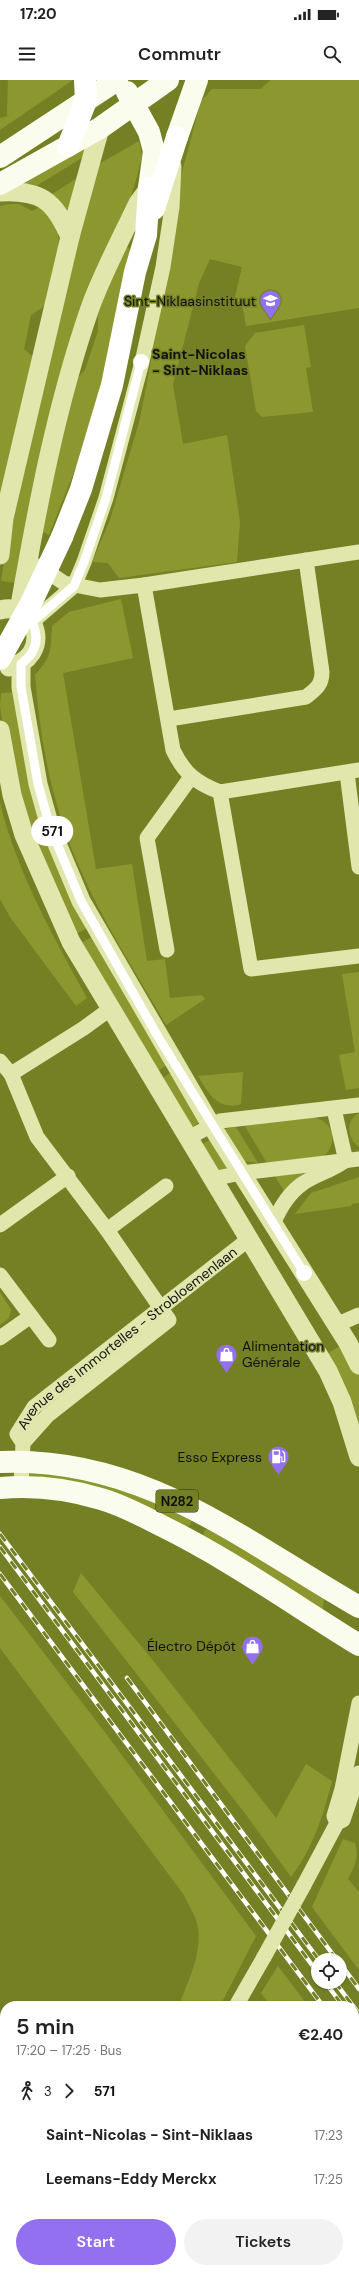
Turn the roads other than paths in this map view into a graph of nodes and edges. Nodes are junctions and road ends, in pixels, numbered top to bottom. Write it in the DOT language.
graph roads {
  1 [pos="168,80"];
  2 [pos="196,80"];
  3 [pos="116,81"];
  4 [pos="85,90"];
  5 [pos="134,106"];
  6 [pos="100,128"];
  7 [pos="177,137"];
  8 [pos="68,146"];
  9 [pos="0,157"];
  10 [pos="0,184"];
  11 [pos="149,188"];
  12 [pos="0,192"];
  13 [pos="146,235"];
  14 [pos="70,237"];
  15 [pos="359,552"];
  16 [pos="27,554"];
  17 [pos="0,555"];
  18 [pos="306,560"];
  19 [pos="144,585"];
  20 [pos="74,586"];
  21 [pos="0,610"];
  22 [pos="25,616"];
  23 [pos="0,660"];
  24 [pos="21,664"];
  25 [pos="0,666"];
  26 [pos="169,719"];
  27 [pos="0,730"];
  28 [pos="353,772"];
  29 [pos="191,777"];
  30 [pos="220,792"];
  31 [pos="359,866"];
  32 [pos="167,950"];
  33 [pos="359,956"];
  34 [pos="110,1009"];
  35 [pos="0,1061"];
  36 [pos="11,1074"];
  37 [pos="359,1105"];
  38 [pos="334,1109"];
  39 [pos="212,1125"];
  40 [pos="188,1138"];
  41 [pos="352,1160"];
  42 [pos="241,1173"];
  43 [pos="68,1176"];
  44 [pos="212,1179"];
  45 [pos="166,1186"];
  46 [pos="273,1224"];
  47 [pos="0,1226"];
  48 [pos="107,1230"];
  49 [pos="250,1239"];
  50 [pos="0,1275"];
  51 [pos="359,1314"];
  52 [pos="165,1315"];
  53 [pos="31,1316"];
  54 [pos="336,1325"];
  55 [pos="0,1338"];
  56 [pos="49,1340"];
  57 [pos="359,1365"];
  58 [pos="14,1455"];
  59 [pos="359,1457"];
  60 [pos="8,1487"];
  61 [pos="359,1607"];
  62 [pos="359,1645"];
  63 [pos="359,1703"];
  64 [pos="359,1773"];
  65 [pos="337,1823"];
  66 [pos="239,2001"];
  1 -- 5 [label="main road"];
  2 -- 7 [label="main road"];
  3 -- 4 [label="main road"];
  3 -- 5 [label="main road"];
  3 -- 6 [label="main road"];
  4 -- 8 [label="highway"];
  4 -- 9 [label="main road"];
  5 -- 6 [label="main road"];
  5 -- 11 [label="main road"];
  6 -- 8 [label="main road"];
  6 -- 14 [label="street"];
  7 -- 13 [label="highway"];
  7 -- 20 [label="street"];
  8 -- 10 [label="main road"];
  11 -- 13 [label="highway"];
  11 -- 16 [label="street"];
  12 -- 14 [label="street"];
  13 -- 23 [label="highway, bridge"];
  14 -- 17 [label="street"];
  15 -- 18 [label="street"];
  16 -- 20 [label="street"];
  16 -- 22 [label="street"];
  18 -- 19 [label="street"];
  18 -- 26 [label="street"];
  19 -- 20 [label="street"];
  19 -- 26 [label="street"];
  20 -- 22 [label="street"];
  21 -- 22 [label="street"];
  22 -- 24 [label="street"];
  24 -- 25 [label="street"];
  24 -- 39 [label="street"];
  26 -- 29 [label="street"];
  27 -- 34 [label="street"];
  28 -- 30 [label="street"];
  28 -- 31 [label="street"];
  29 -- 30 [label="street"];
  29 -- 32 [label="street"];
  30 -- 33 [label="street"];
  34 -- 36 [label="street"];
  34 -- 40 [label="street"];
  35 -- 36 [label="street"];
  36 -- 43 [label="street"];
  37 -- 38 [label="street"];
  38 -- 39 [label="street"];
  38 -- 41 [label="street"];
  39 -- 40 [label="street"];
  39 -- 42 [label="street"];
  40 -- 44 [label="street"];
  41 -- 42 [label="street"];
  41 -- 46 [label="street"];
  42 -- 44 [label="street"];
  42 -- 46 [label="street"];
  43 -- 47 [label="street"];
  43 -- 48 [label="street"];
  44 -- 49 [label="street"];
  45 -- 48 [label="street"];
  46 -- 54 [label="street"];
  48 -- 52 [label="street"];
  49 -- 52 [label="street, Avenue des Immortelles - Strobloemenlaan"];
  49 -- 59 [label="street"];
  50 -- 53 [label="street"];
  51 -- 54 [label="street"];
  52 -- 58 [label="street, Avenue des Immortelles - Strobloemenlaan"];
  53 -- 55 [label="street"];
  53 -- 56 [label="street"];
  54 -- 57 [label="street"];
  58 -- 60 [label="street"];
  58 -- 61 [label="main road, N282"];
  60 -- 62 [label="main road, N282"];
  63 -- 65 [label="street"];
  64 -- 65 [label="street"];
  65 -- 66 [label="street, bridge"];
}
